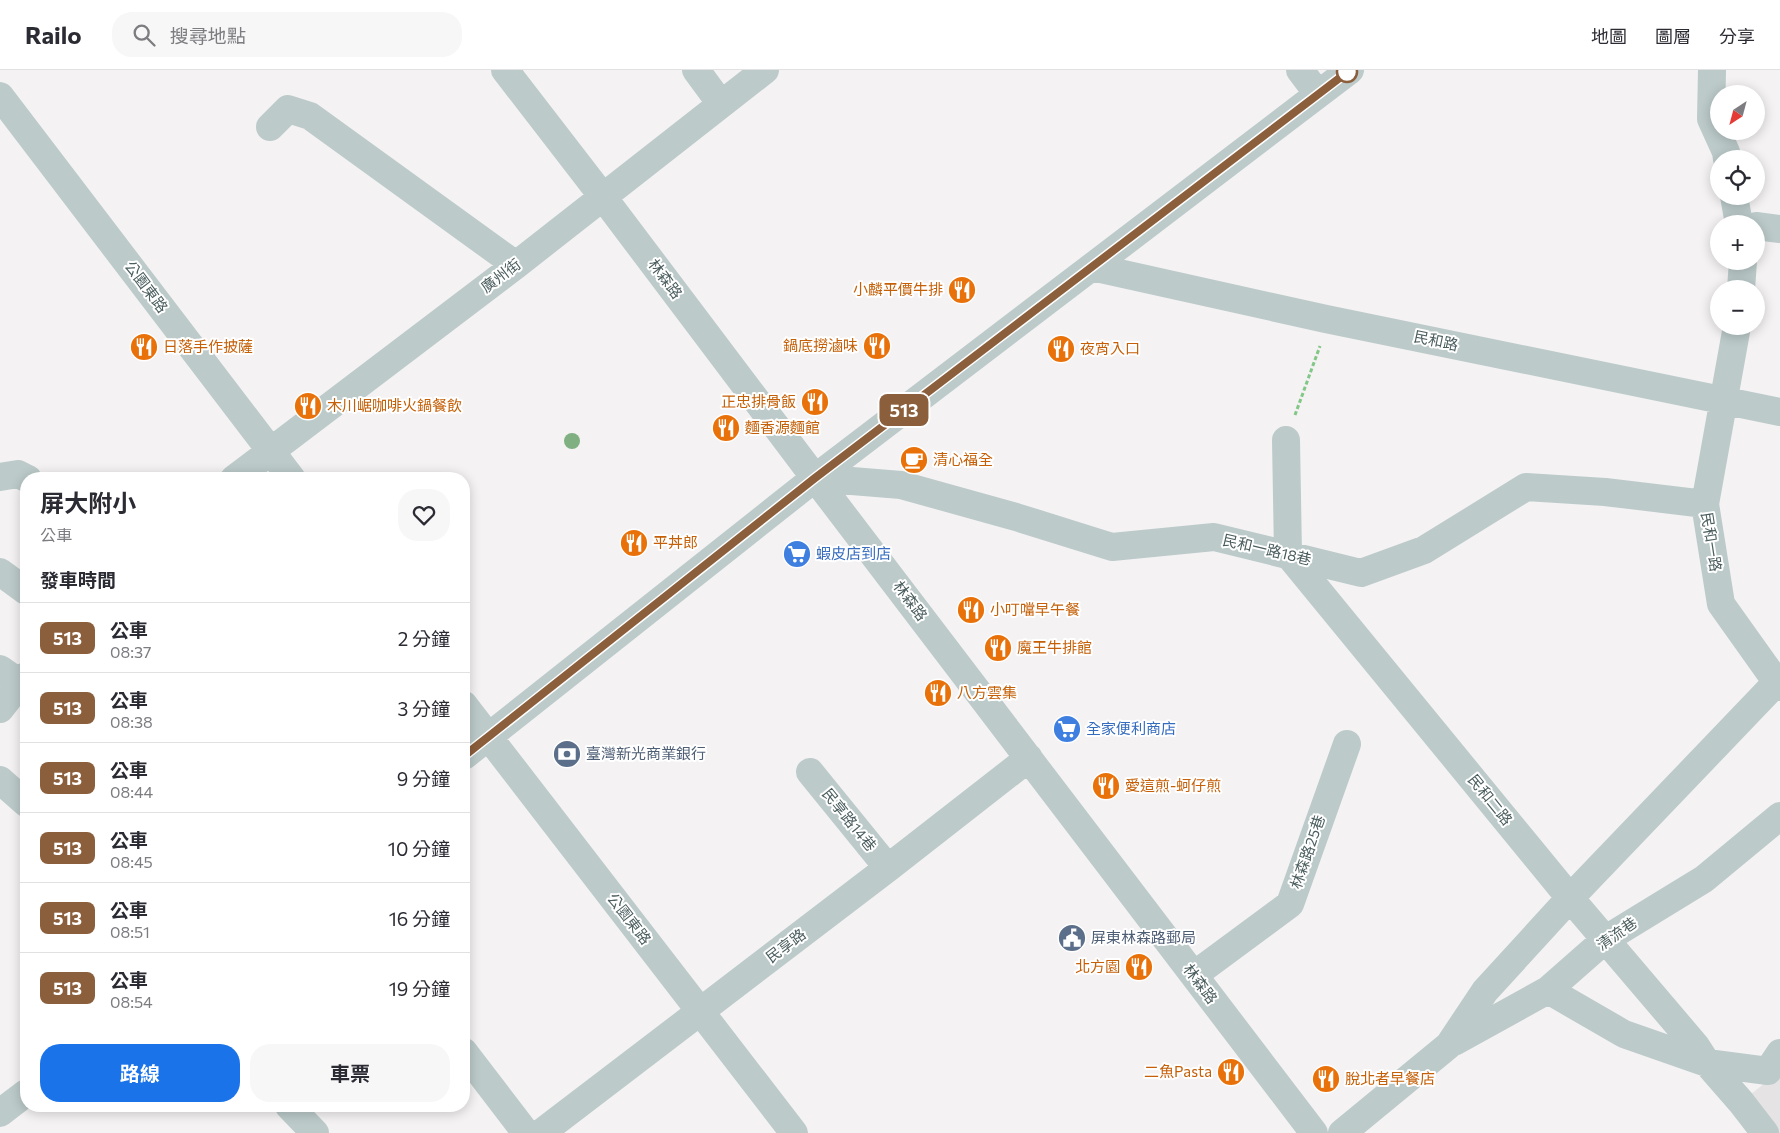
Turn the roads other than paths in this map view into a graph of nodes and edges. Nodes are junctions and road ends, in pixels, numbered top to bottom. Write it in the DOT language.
graph roads {
  1 [pos="505,70"];
  2 [pos="696,70"];
  3 [pos="765,70"];
  4 [pos="1300,70"];
  5 [pos="1350,70"];
  6 [pos="1712,70"];
  7 [pos="1318,94"];
  8 [pos="0,96"];
  9 [pos="720,104"];
  10 [pos="270,126"];
  11 [pos="1725,150"];
  12 [pos="603,197"];
  13 [pos="1765,227"];
  14 [pos="1780,229"];
  15 [pos="516,265"];
  16 [pos="1092,267"];
  17 [pos="1735,335"];
  18 [pos="1723,401"];
  19 [pos="1780,412"];
  20 [pos="1286,440"];
  21 [pos="271,452"];
  22 [pos="244,472"];
  23 [pos="287,472"];
  24 [pos="20,475"];
  25 [pos="0,477"];
  26 [pos="815,478"];
  27 [pos="1705,504"];
  28 [pos="1288,554"];
  29 [pos="0,572"];
  30 [pos="20,587"];
  31 [pos="18,679"];
  32 [pos="1778,684"];
  33 [pos="0,709"];
  34 [pos="470,713"];
  35 [pos="488,737"];
  36 [pos="1347,744"];
  37 [pos="470,751"];
  38 [pos="1029,758"];
  39 [pos="810,772"];
  40 [pos="0,780"];
  41 [pos="20,798"];
  42 [pos="1780,816"];
  43 [pos="888,868"];
  44 [pos="1570,898"];
  45 [pos="1606,940"];
  46 [pos="1194,975"];
  47 [pos="1548,990"];
  48 [pos="700,1012"];
  49 [pos="1449,1045"];
  50 [pos="1780,1053"];
  51 [pos="470,1060"];
  52 [pos="1707,1063"];
  53 [pos="295,1112"];
  54 [pos="315,1133"];
  55 [pos="526,1133"];
  56 [pos="541,1133"];
  57 [pos="794,1133"];
  58 [pos="1314,1133"];
  59 [pos="1342,1133"];
  60 [pos="1765,1133"];
  1 -- 12 [label="street, 林森路"];
  2 -- 9 [label="street"];
  3 -- 9 [label="street, 廣州街"];
  4 -- 7 [label="street"];
  5 -- 7 [label="street"];
  6 -- 11 [label="street"];
  7 -- 16 [label="street"];
  8 -- 21 [label="street, 公園東路"];
  9 -- 12 [label="street, 廣州街"];
  10 -- 15 [label="street"];
  12 -- 15 [label="street, 廣州街"];
  12 -- 26 [label="street, 林森路"];
  13 -- 14 [label="street"];
  15 -- 21 [label="street, 廣州街"];
  16 -- 18 [label="street, 民和路"];
  16 -- 26 [label="street"];
  17 -- 18 [label="street, 民和一路"];
  18 -- 19 [label="street, 民和路"];
  18 -- 27 [label="street, 民和一路"];
  20 -- 28 [label="street"];
  21 -- 22 [label="street, 廣州街"];
  21 -- 23 [label="street, 公園東路"];
  24 -- 25 [label="street"];
  26 -- 28 [label="street, 民和一路18巷"];
  26 -- 35 [label="street"];
  26 -- 38 [label="street, 林森路"];
  27 -- 28 [label="street, 民和一路18巷"];
  27 -- 32 [label="street, 民和一路"];
  28 -- 44 [label="street, 民和二路"];
  29 -- 30 [label="street"];
  31 -- 33 [label="street"];
  32 -- 44 [label="street"];
  34 -- 35 [label="street, 公園東路"];
  35 -- 37 [label="street"];
  35 -- 48 [label="street, 公園東路"];
  36 -- 46 [label="street, 林森路25巷"];
  38 -- 43 [label="street, 民享路"];
  38 -- 46 [label="street, 林森路"];
  39 -- 43 [label="street, 民享路14巷"];
  40 -- 41 [label="street"];
  42 -- 45 [label="street, 清流巷"];
  43 -- 48 [label="street, 民享路"];
  44 -- 45 [label="street, 民和二路"];
  44 -- 49 [label="street"];
  45 -- 47 [label="street, 清流巷"];
  45 -- 52 [label="street, 民和二路"];
  46 -- 58 [label="street, 林森路"];
  47 -- 49 [label="street, 清流巷"];
  47 -- 52 [label="street"];
  48 -- 56 [label="street, 民享路"];
  48 -- 57 [label="street, 公園東路"];
  49 -- 59 [label="street"];
  50 -- 52 [label="street"];
  51 -- 55 [label="street"];
  52 -- 60 [label="street, 民和二路"];
  53 -- 54 [label="street"];
}
